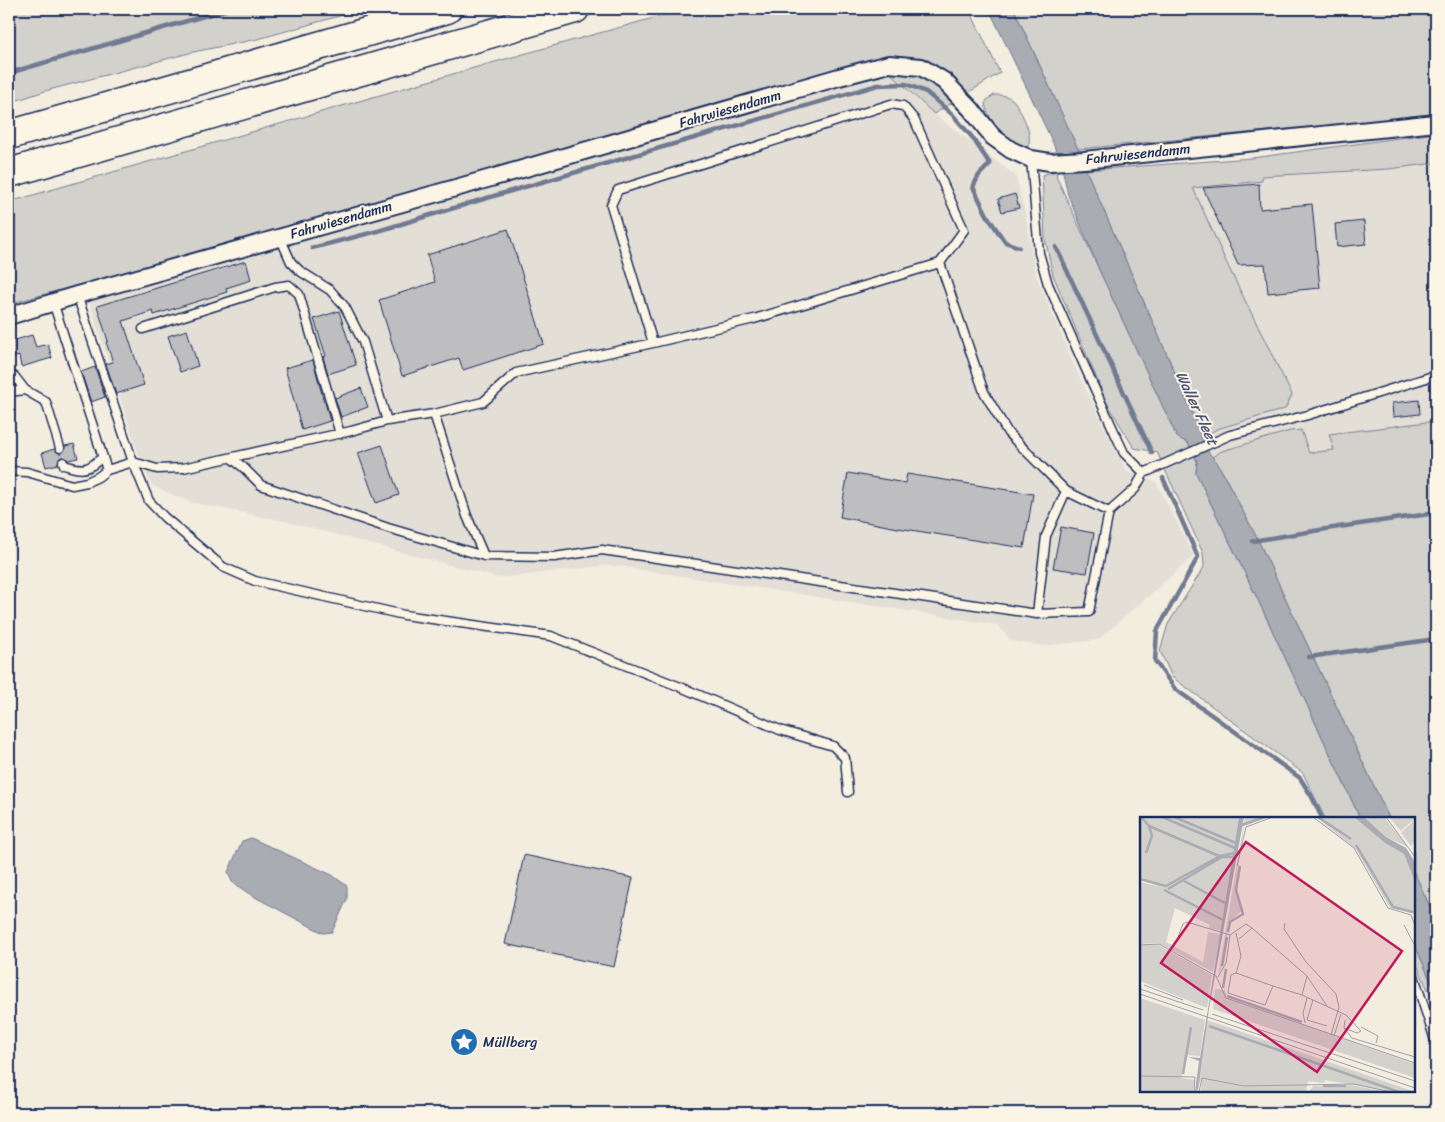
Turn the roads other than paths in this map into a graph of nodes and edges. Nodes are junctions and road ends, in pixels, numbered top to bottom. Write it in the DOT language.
graph roads {
  1 [pos="447,9"];
  2 [pos="575,9"];
  3 [pos="1436,123"];
  4 [pos="9,135"];
  5 [pos="1031,159"];
  6 [pos="9,173"];
  7 [pos="280,237"];
  8 [pos="940,263"];
  9 [pos="77,295"];
  10 [pos="53,302"];
  11 [pos="9,316"];
  12 [pos="143,329"];
  13 [pos="653,343"];
  14 [pos="9,374"];
  15 [pos="1436,376"];
  16 [pos="25,390"];
  17 [pos="9,392"];
  18 [pos="434,414"];
  19 [pos="387,422"];
  20 [pos="340,434"];
  21 [pos="60,448"];
  22 [pos="103,458"];
  23 [pos="232,458"];
  24 [pos="64,462"];
  25 [pos="133,462"];
  26 [pos="106,470"];
  27 [pos="9,471"];
  28 [pos="1144,473"];
  29 [pos="1066,491"];
  30 [pos="1109,512"];
  31 [pos="484,556"];
  32 [pos="1037,614"];
  33 [pos="848,792"];
  34 [pos="1415,979"];
  35 [pos="1436,1043"];
  1 -- 4 [label="highway"];
  2 -- 6 [label="highway"];
  3 -- 5 [label="street, Fahrwiesendamm"];
  5 -- 7 [label="street, Fahrwiesendamm"];
  5 -- 28 [label="lane"];
  7 -- 9 [label="street, Fahrwiesendamm"];
  7 -- 19 [label="lane"];
  8 -- 13 [label="lane"];
  8 -- 13 [label="lane"];
  8 -- 29 [label="lane"];
  9 -- 10 [label="street, Fahrwiesendamm"];
  9 -- 25 [label="lane"];
  10 -- 11 [label="street, Fahrwiesendamm"];
  10 -- 22 [label="lane"];
  12 -- 20 [label="lane"];
  13 -- 18 [label="lane"];
  14 -- 16 [label="lane"];
  15 -- 28 [label="lane"];
  16 -- 17 [label="lane"];
  16 -- 21 [label="lane"];
  18 -- 19 [label="lane"];
  18 -- 31 [label="lane"];
  19 -- 20 [label="lane"];
  20 -- 23 [label="lane"];
  22 -- 24 [label="lane"];
  22 -- 26 [label="lane"];
  23 -- 25 [label="lane"];
  23 -- 31 [label="lane"];
  25 -- 26 [label="lane"];
  25 -- 33 [label="lane"];
  26 -- 27 [label="lane"];
  28 -- 30 [label="lane"];
  29 -- 30 [label="lane"];
  29 -- 32 [label="lane"];
  30 -- 32 [label="lane"];
  31 -- 32 [label="lane"];
  34 -- 35 [label="lane"];
}
